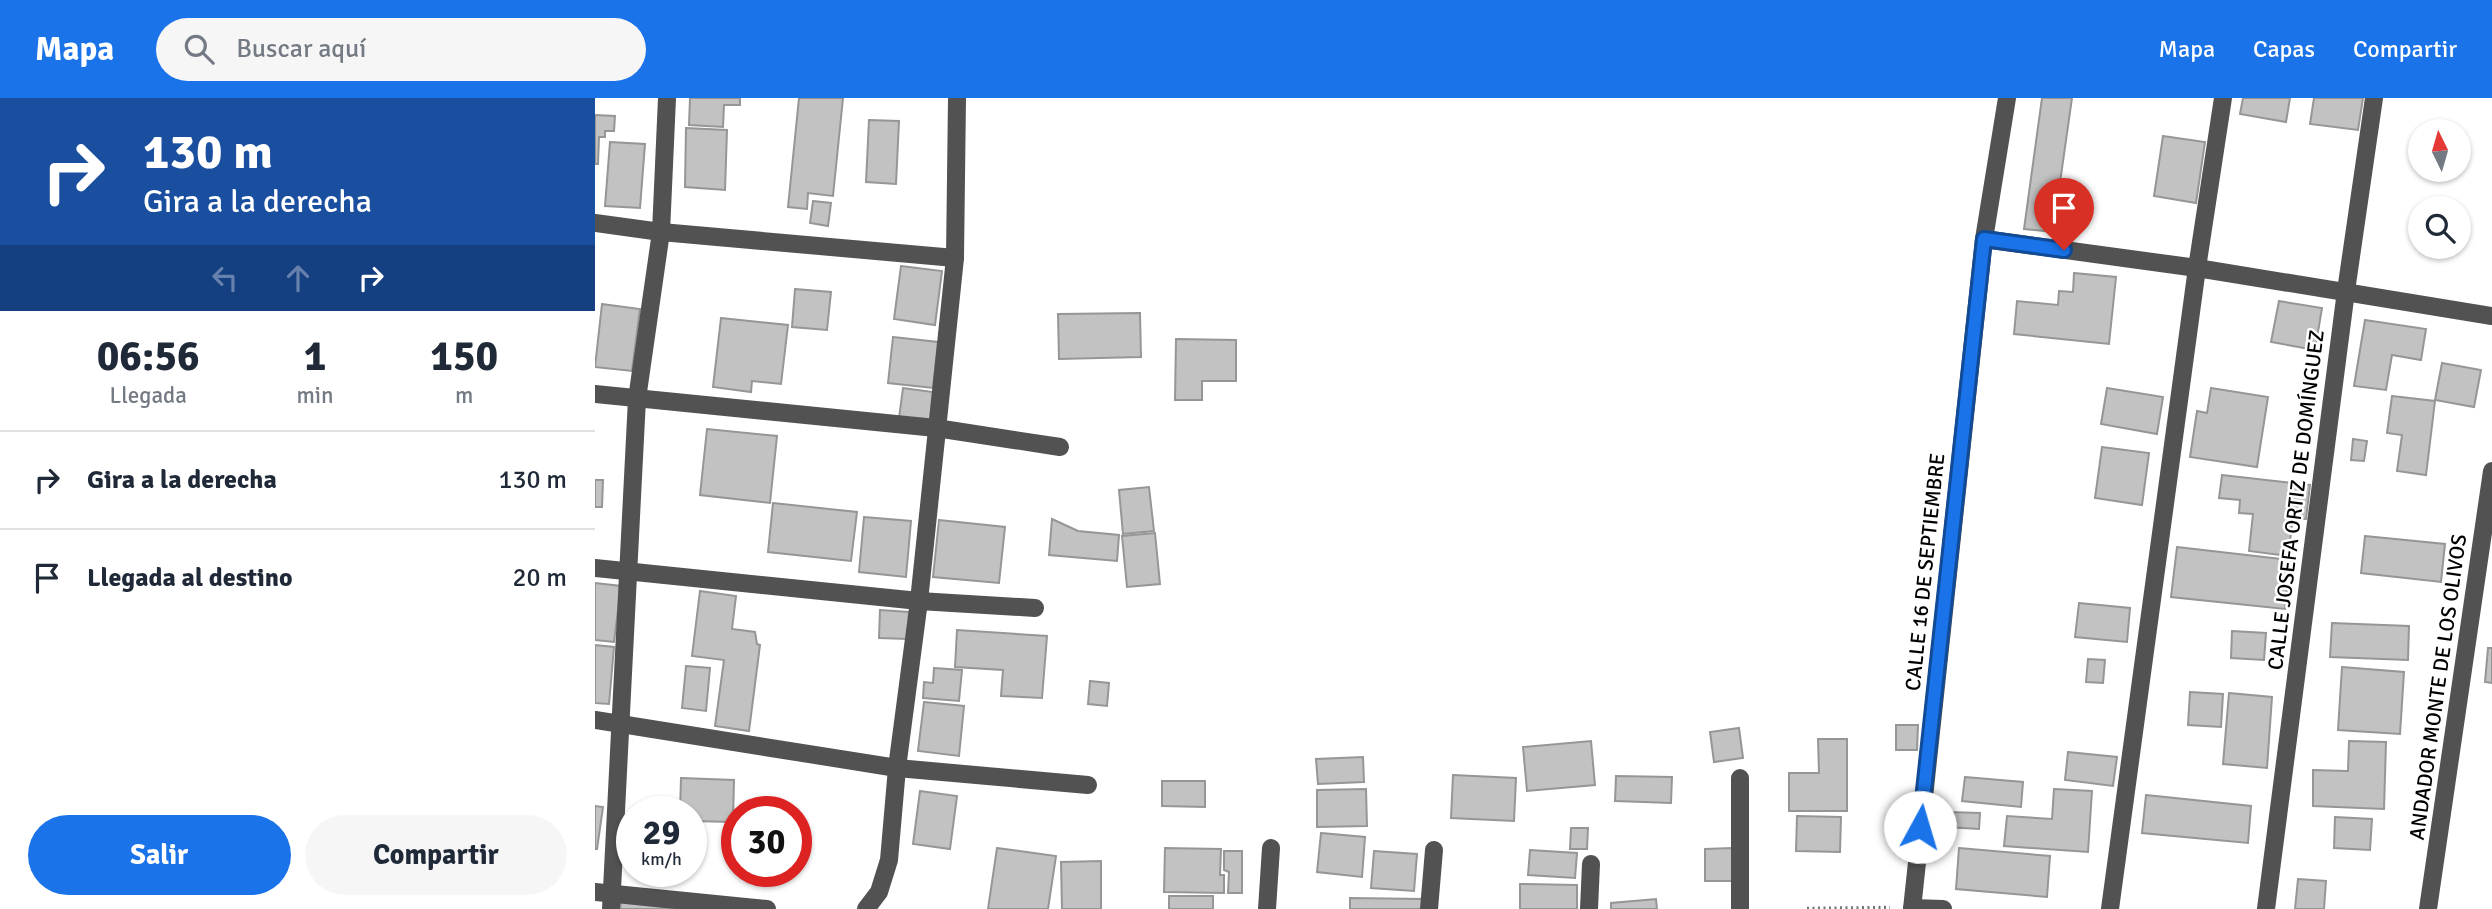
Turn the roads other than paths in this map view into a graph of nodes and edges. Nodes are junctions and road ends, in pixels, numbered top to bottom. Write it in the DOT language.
graph roads {
  1 [pos="667,98"];
  2 [pos="957,98"];
  3 [pos="2007,98"];
  4 [pos="2223,98"];
  5 [pos="2374,98"];
  6 [pos="595,223"];
  7 [pos="661,232"];
  8 [pos="1984,239"];
  9 [pos="955,258"];
  10 [pos="2197,268"];
  11 [pos="2346,291"];
  12 [pos="2492,316"];
  13 [pos="595,394"];
  14 [pos="637,399"];
  15 [pos="936,428"];
  16 [pos="1060,447"];
  17 [pos="2492,471"];
  18 [pos="595,568"];
  19 [pos="628,572"];
  20 [pos="919,601"];
  21 [pos="1035,608"];
  22 [pos="595,720"];
  23 [pos="619,722"];
  24 [pos="897,768"];
  25 [pos="1740,778"];
  26 [pos="1088,785"];
  27 [pos="1271,848"];
  28 [pos="1434,850"];
  29 [pos="1591,864"];
  30 [pos="595,892"];
  31 [pos="613,902"];
  32 [pos="1912,908"];
  33 [pos="767,909"];
  34 [pos="866,909"];
  35 [pos="1267,909"];
  36 [pos="1429,909"];
  37 [pos="1589,909"];
  38 [pos="1740,909"];
  39 [pos="1943,909"];
  40 [pos="2111,909"];
  41 [pos="2266,909"];
  42 [pos="2428,909"];
  1 -- 7 [label="street"];
  2 -- 9 [label="street"];
  3 -- 8 [label="street, CALLE 16 DE SEPTIEMBRE"];
  4 -- 10 [label="street"];
  5 -- 11 [label="street, CALLE JOSEFA ORTIZ DE DOMÍNGUEZ"];
  6 -- 7 [label="street"];
  7 -- 9 [label="street"];
  7 -- 14 [label="street"];
  8 -- 10 [label="street"];
  8 -- 32 [label="street, CALLE 16 DE SEPTIEMBRE"];
  9 -- 15 [label="street"];
  10 -- 11 [label="street"];
  10 -- 40 [label="street"];
  11 -- 12 [label="street"];
  11 -- 41 [label="street, CALLE JOSEFA ORTIZ DE DOMÍNGUEZ"];
  13 -- 14 [label="street"];
  14 -- 15 [label="street"];
  14 -- 19 [label="street"];
  15 -- 16 [label="street"];
  15 -- 20 [label="street"];
  17 -- 42 [label="street, ANDADOR MONTE DE LOS OLIVOS"];
  18 -- 19 [label="street"];
  19 -- 20 [label="street"];
  19 -- 23 [label="street"];
  20 -- 21 [label="street"];
  20 -- 24 [label="street"];
  22 -- 23 [label="street"];
  23 -- 24 [label="street"];
  23 -- 31 [label="street"];
  24 -- 26 [label="street"];
  24 -- 34 [label="street"];
  25 -- 38 [label="street"];
  27 -- 35 [label="street"];
  28 -- 36 [label="street"];
  29 -- 37 [label="street"];
  30 -- 31 [label="street"];
  31 -- 33 [label="street"];
  32 -- 39 [label="street"];
}
